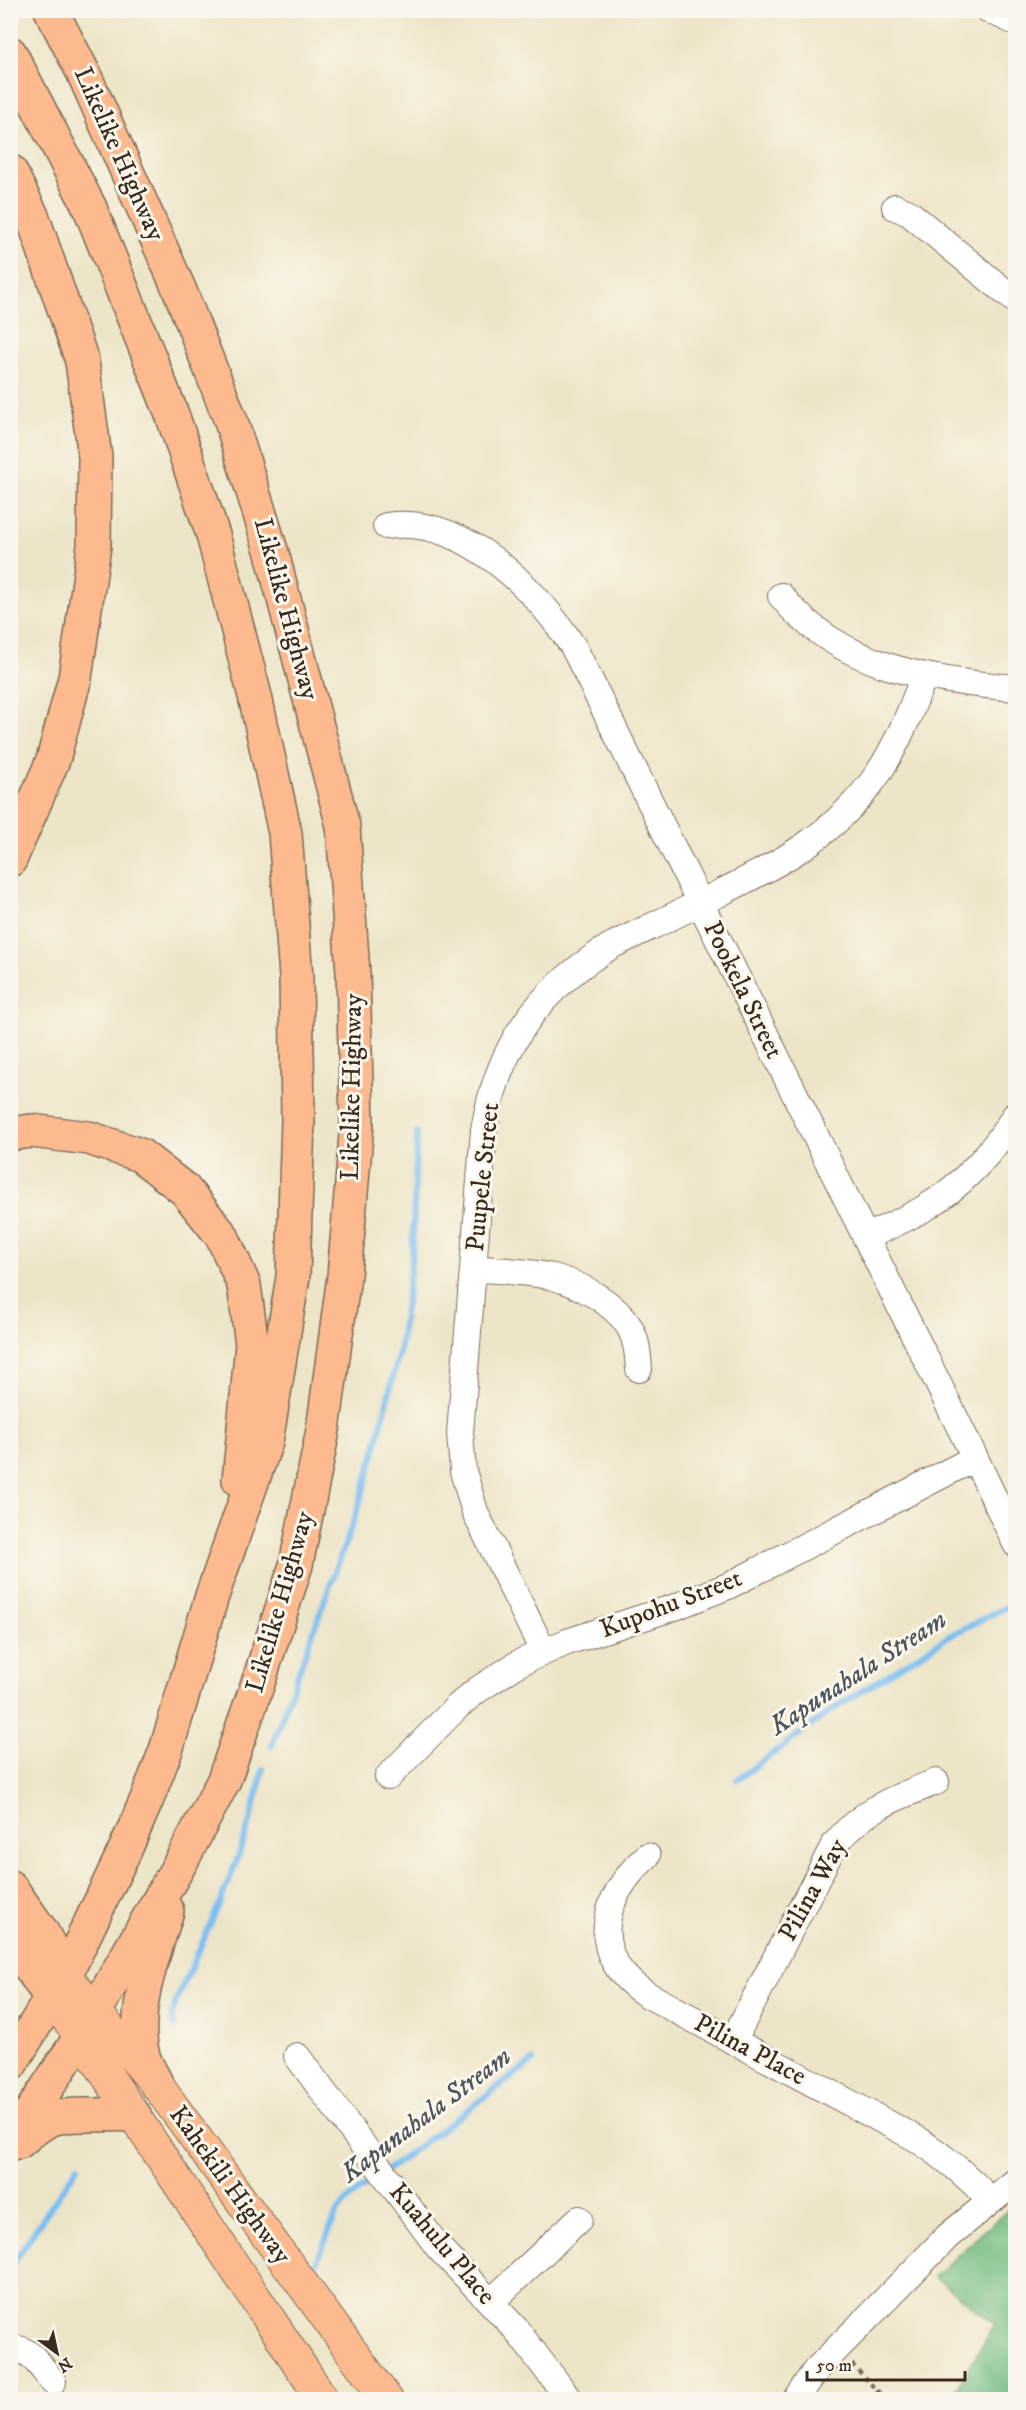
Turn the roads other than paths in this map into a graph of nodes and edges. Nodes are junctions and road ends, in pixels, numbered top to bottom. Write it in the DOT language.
graph roads {
  1 [pos="51,10"];
  2 [pos="61,10"];
  3 [pos="989,10"];
  4 [pos="1016,22"];
  5 [pos="10,52"];
  6 [pos="83,72"];
  7 [pos="10,171"];
  8 [pos="895,207"];
  9 [pos="1016,301"];
  10 [pos="386,526"];
  11 [pos="781,596"];
  12 [pos="924,676"];
  13 [pos="1016,687"];
  14 [pos="10,860"];
  15 [pos="700,903"];
  16 [pos="1016,1114"];
  17 [pos="10,1134"];
  18 [pos="866,1238"];
  19 [pos="474,1268"];
  20 [pos="639,1369"];
  21 [pos="975,1458"];
  22 [pos="233,1534"];
  23 [pos="1016,1544"];
  24 [pos="543,1651"];
  25 [pos="388,1777"];
  26 [pos="936,1782"];
  27 [pos="647,1856"];
  28 [pos="182,1860"];
  29 [pos="10,1887"];
  30 [pos="10,1938"];
  31 [pos="58,1987"];
  32 [pos="88,2024"];
  33 [pos="733,2041"];
  34 [pos="297,2056"];
  35 [pos="10,2065"];
  36 [pos="157,2085"];
  37 [pos="134,2115"];
  38 [pos="10,2144"];
  39 [pos="10,2149"];
  40 [pos="1016,2181"];
  41 [pos="990,2200"];
  42 [pos="579,2219"];
  43 [pos="491,2302"];
  44 [pos="10,2348"];
  45 [pos="53,2382"];
  46 [pos="323,2400"];
  47 [pos="387,2400"];
  48 [pos="570,2400"];
  49 [pos="795,2400"];
  1 -- 6 [label="highway, Likelike Highway"];
  2 -- 6 [label="highway"];
  3 -- 4 [label="street"];
  5 -- 22 [label="highway, Likelike Highway"];
  6 -- 28 [label="highway, Likelike Highway"];
  7 -- 14 [label="highway"];
  8 -- 9 [label="street"];
  10 -- 15 [label="street, Pookela Street"];
  11 -- 12 [label="street"];
  12 -- 13 [label="street"];
  12 -- 15 [label="street, Puupele Street"];
  15 -- 18 [label="street, Pookela Street"];
  15 -- 19 [label="street, Puupele Street"];
  16 -- 18 [label="street"];
  17 -- 22 [label="highway"];
  18 -- 21 [label="street, Pookela Street"];
  19 -- 20 [label="street"];
  19 -- 24 [label="street, Puupele Street"];
  21 -- 23 [label="street, Pookela Street"];
  21 -- 24 [label="street, Kupohu Street"];
  22 -- 31 [label="highway, Likelike Highway"];
  24 -- 25 [label="street, Kupohu Street"];
  26 -- 33 [label="street, Pilina Way"];
  27 -- 33 [label="street, Pilina Place"];
  28 -- 32 [label="highway, Likelike Highway"];
  28 -- 36 [label="highway"];
  29 -- 31 [label="highway"];
  30 -- 31 [label="highway"];
  31 -- 32 [label="main road, Kahekili Highway"];
  31 -- 35 [label="highway, Likelike Highway"];
  32 -- 36 [label="main road, Kahekili Highway"];
  32 -- 37 [label="main road, Kahekili Highway"];
  32 -- 38 [label="highway, Likelike Highway"];
  33 -- 41 [label="street, Pilina Place"];
  34 -- 43 [label="street, Kuahulu Place"];
  36 -- 47 [label="main road, Kahekili Highway"];
  37 -- 39 [label="highway"];
  37 -- 46 [label="main road, Kahekili Highway"];
  40 -- 41 [label="street"];
  41 -- 49 [label="street"];
  42 -- 43 [label="street"];
  43 -- 48 [label="street, Kuahulu Place"];
  44 -- 45 [label="street"];
}
